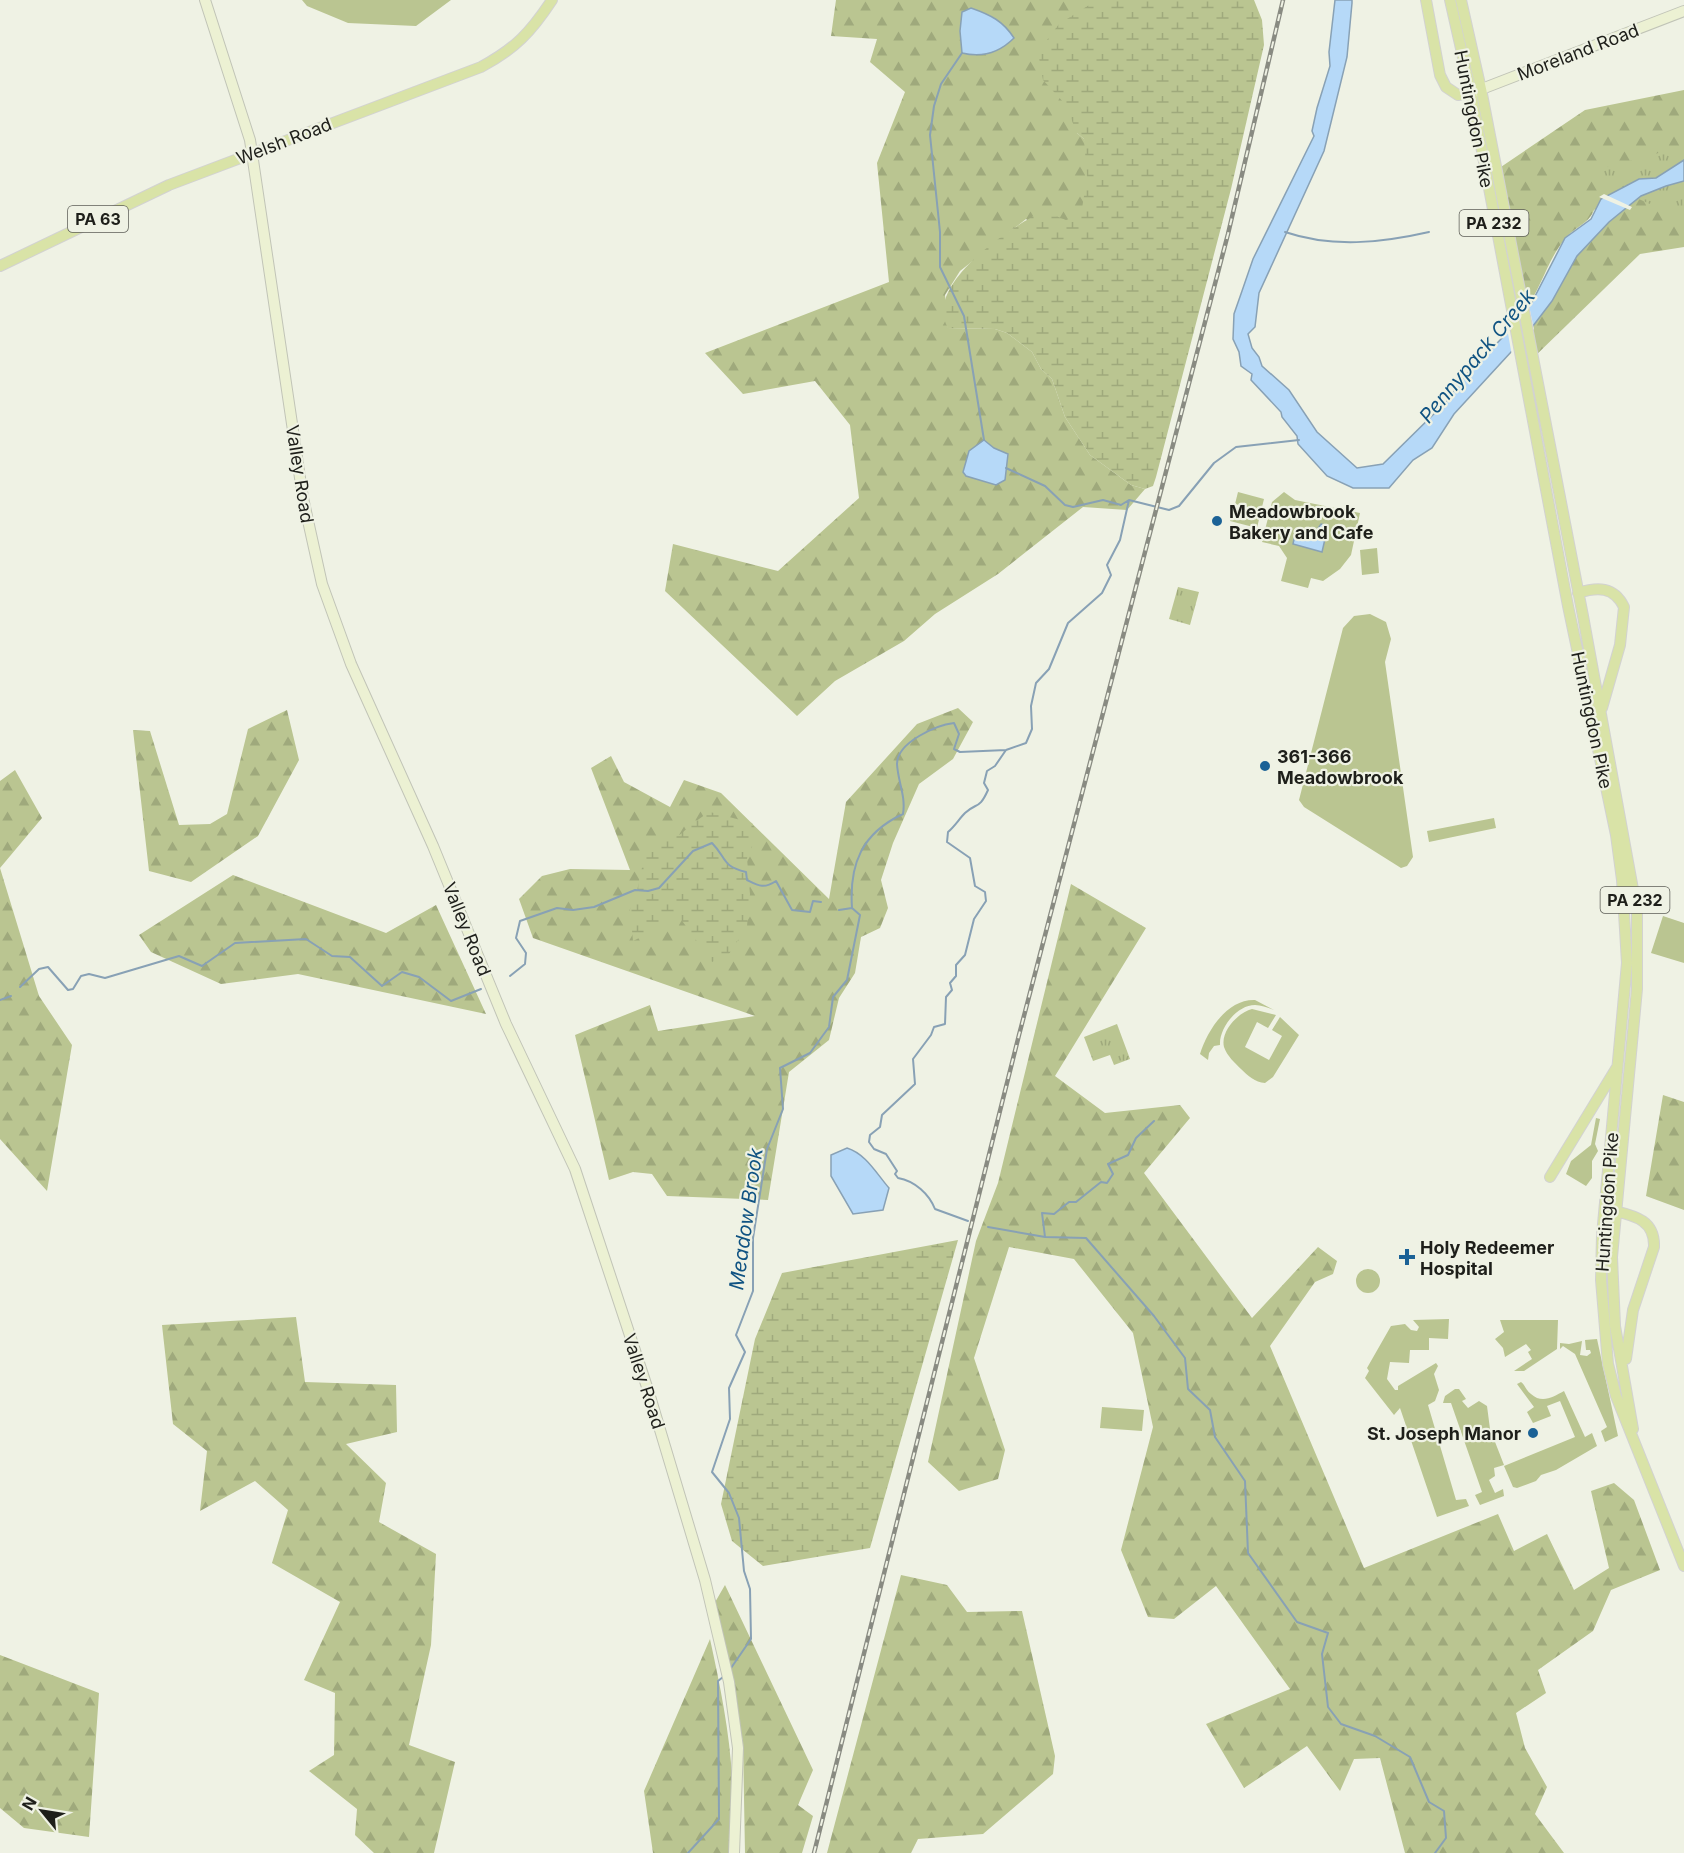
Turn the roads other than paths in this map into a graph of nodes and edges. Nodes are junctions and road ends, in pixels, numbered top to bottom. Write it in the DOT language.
graph roads {
  1 [pos="206,0"];
  2 [pos="552,0"];
  3 [pos="1426,0"];
  4 [pos="1450,0"];
  5 [pos="1461,0"];
  6 [pos="1684,11"];
  7 [pos="1476,91"];
  8 [pos="252,153"];
  9 [pos="0,266"];
  10 [pos="1578,593"];
  11 [pos="1600,711"];
  12 [pos="1619,1064"];
  13 [pos="1550,1177"];
  14 [pos="1615,1211"];
  15 [pos="1628,1390"];
  16 [pos="1635,1444"];
  17 [pos="1684,1566"];
  18 [pos="734,1853"];
  1 -- 8 [label="main road, Valley Road"];
  2 -- 8 [label="main road, Welsh Road / PA 63"];
  3 -- 7 [label="main road"];
  4 -- 7 [label="main road, Huntingdon Pike / PA 232"];
  5 -- 7 [label="main road, Huntingdon Pike / PA 232"];
  6 -- 7 [label="main road, Moreland Road"];
  7 -- 10 [label="main road, Huntingdon Pike / PA 232"];
  7 -- 12 [label="main road, Huntingdon Pike / PA 232"];
  8 -- 9 [label="main road, Welsh Road / PA 63"];
  8 -- 18 [label="main road, Valley Road"];
  10 -- 11 [label="main road, Huntingdon Pike / PA 232"];
  10 -- 11 [label="main road"];
  11 -- 14 [label="main road, Huntingdon Pike / PA 232"];
  12 -- 13 [label="main road"];
  12 -- 16 [label="main road, Huntingdon Pike / PA 232"];
  14 -- 15 [label="main road, Huntingdon Pike / PA 232"];
  14 -- 15 [label="main road"];
  15 -- 16 [label="main road, Huntingdon Pike / PA 232"];
  16 -- 17 [label="main road, Huntingdon Pike / PA 232"];
}
